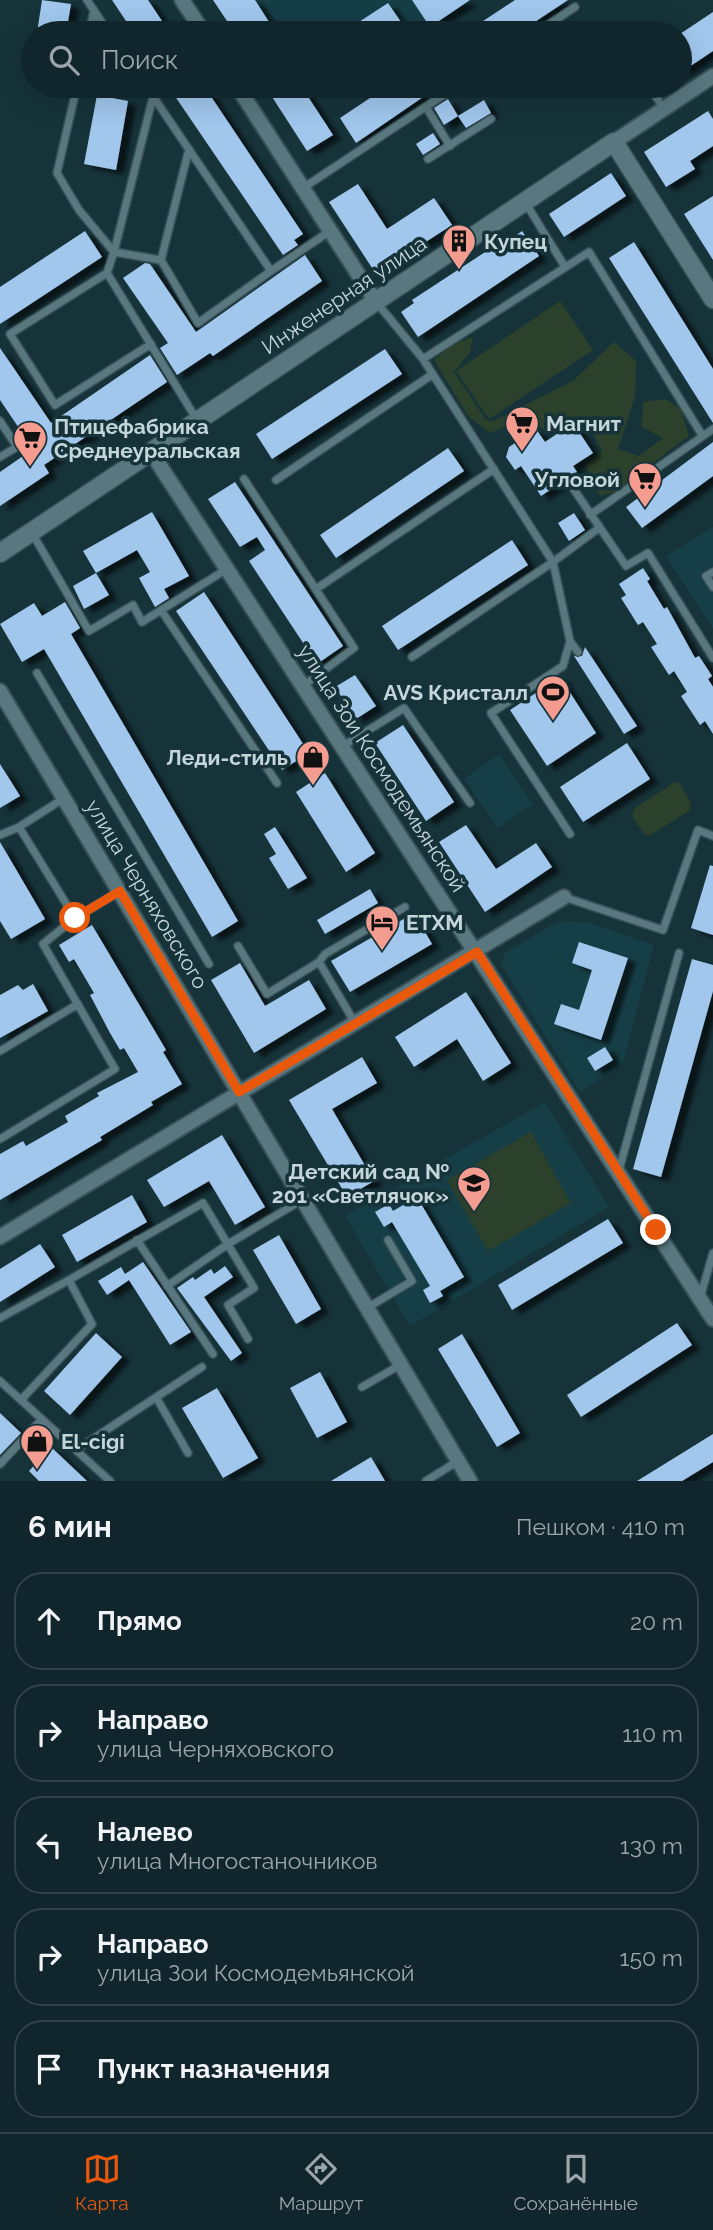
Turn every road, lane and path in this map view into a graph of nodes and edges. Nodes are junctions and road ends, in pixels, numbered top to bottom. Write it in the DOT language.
graph roads {
  1 [pos="87,0"];
  2 [pos="183,0"];
  3 [pos="575,7"];
  4 [pos="94,10"];
  5 [pos="92,21"];
  6 [pos="102,21"];
  7 [pos="196,21"];
  8 [pos="554,21"];
  9 [pos="710,83"];
  10 [pos="692,93"];
  11 [pos="74,98"];
  12 [pos="153,98"];
  13 [pos="154,98"];
  14 [pos="245,98"];
  15 [pos="439,98"];
  16 [pos="657,98"];
  17 [pos="683,98"];
  18 [pos="426,107"];
  19 [pos="664,109"];
  20 [pos="491,119"];
  21 [pos="614,142"];
  22 [pos="450,146"];
  23 [pos="190,149"];
  24 [pos="428,159"];
  25 [pos="303,188"];
  26 [pos="525,202"];
  27 [pos="330,231"];
  28 [pos="114,252"];
  29 [pos="161,260"];
  30 [pos="565,267"];
  31 [pos="271,271"];
  32 [pos="107,273"];
  33 [pos="713,299"];
  34 [pos="376,302"];
  35 [pos="150,344"];
  36 [pos="423,359"];
  37 [pos="433,374"];
  38 [pos="0,421"];
  39 [pos="198,421"];
  40 [pos="713,429"];
  41 [pos="702,435"];
  42 [pos="151,452"];
  43 [pos="0,457"];
  44 [pos="494,469"];
  45 [pos="244,479"];
  46 [pos="276,480"];
  47 [pos="573,488"];
  48 [pos="590,514"];
  49 [pos="599,528"];
  50 [pos="31,532"];
  51 [pos="0,553"];
  52 [pos="553,562"];
  53 [pos="227,569"];
  54 [pos="713,572"];
  55 [pos="713,587"];
  56 [pos="316,589"];
  57 [pos="161,610"];
  58 [pos="570,640"];
  59 [pos="578,652"];
  60 [pos="412,657"];
  61 [pos="713,658"];
  62 [pos="37,673"];
  63 [pos="303,686"];
  64 [pos="0,691"];
  65 [pos="4,707"];
  66 [pos="343,746"];
  67 [pos="276,783"];
  68 [pos="66,797"];
  69 [pos="470,803"];
  70 [pos="19,827"];
  71 [pos="570,834"];
  72 [pos="0,835"];
  73 [pos="713,836"];
  74 [pos="120,891"];
  75 [pos="564,897"];
  76 [pos="405,906"];
  77 [pos="75,918"];
  78 [pos="238,946"];
  79 [pos="477,952"];
  80 [pos="679,953"];
  81 [pos="319,962"];
  82 [pos="209,964"];
  83 [pos="78,1004"];
  84 [pos="355,1023"];
  85 [pos="0,1051"];
  86 [pos="239,1092"];
  87 [pos="0,1139"];
  88 [pos="618,1171"];
  89 [pos="303,1200"];
  90 [pos="0,1237"];
  91 [pos="137,1240"];
  92 [pos="388,1240"];
  93 [pos="228,1244"];
  94 [pos="713,1253"];
  95 [pos="69,1280"];
  96 [pos="167,1286"];
  97 [pos="700,1299"];
  98 [pos="366,1309"];
  99 [pos="0,1318"];
  100 [pos="713,1319"];
  101 [pos="248,1339"];
  102 [pos="213,1354"];
  103 [pos="400,1365"];
  104 [pos="202,1367"];
  105 [pos="0,1381"];
  106 [pos="362,1387"];
  107 [pos="156,1397"];
  108 [pos="21,1400"];
  109 [pos="42,1419"];
  110 [pos="76,1450"];
  111 [pos="188,1453"];
  112 [pos="458,1461"];
  113 [pos="0,1464"];
  114 [pos="110,1481"];
  115 [pos="426,1481"];
  116 [pos="470,1481"];
  1 -- 4 [label="lane"];
  2 -- 7 [label="street"];
  3 -- 8 [label="lane"];
  4 -- 5 [label="lane"];
  4 -- 6 [label="lane"];
  9 -- 10 [label="street, Инженерная улица"];
  11 -- 28 [label="lane"];
  12 -- 28 [label="lane"];
  13 -- 23 [label="lane"];
  14 -- 25 [label="street"];
  15 -- 18 [label="lane"];
  16 -- 19 [label="lane"];
  17 -- 19 [label="street, Инженерная улица"];
  18 -- 22 [label="lane"];
  18 -- 25 [label="lane"];
  19 -- 21 [label="street, Инженерная улица"];
  20 -- 22 [label="lane"];
  21 -- 26 [label="street, Инженерная улица"];
  21 -- 33 [label="street"];
  22 -- 24 [label="lane"];
  23 -- 29 [label="lane"];
  23 -- 31 [label="lane"];
  25 -- 27 [label="street"];
  26 -- 30 [label="lane"];
  26 -- 34 [label="street, Инженерная улица"];
  27 -- 31 [label="lane"];
  27 -- 34 [label="street"];
  28 -- 29 [label="lane"];
  28 -- 32 [label="lane"];
  29 -- 31 [label="lane"];
  30 -- 36 [label="lane"];
  30 -- 41 [label="lane"];
  32 -- 35 [label="lane"];
  32 -- 35 [label="lane"];
  34 -- 36 [label="lane"];
  34 -- 39 [label="street, Инженерная улица"];
  35 -- 39 [label="lane"];
  36 -- 37 [label="lane"];
  37 -- 44 [label="lane"];
  37 -- 46 [label="lane"];
  38 -- 43 [label="lane"];
  39 -- 42 [label="street, Инженерная улица"];
  40 -- 41 [label="lane"];
  41 -- 48 [label="lane"];
  42 -- 50 [label="street, Инженерная улица"];
  42 -- 53 [label="street, улица Зои Космодемьянской"];
  44 -- 52 [label="lane"];
  44 -- 56 [label="lane"];
  45 -- 56 [label="lane"];
  47 -- 48 [label="lane"];
  48 -- 49 [label="lane"];
  49 -- 52 [label="lane"];
  49 -- 61 [label="lane"];
  50 -- 51 [label="street, Инженерная улица"];
  50 -- 57 [label="lane"];
  52 -- 58 [label="lane"];
  52 -- 60 [label="lane"];
  53 -- 57 [label="lane"];
  53 -- 63 [label="street, улица Зои Космодемьянской"];
  54 -- 55 [label="lane"];
  56 -- 63 [label="lane"];
  57 -- 67 [label="lane"];
  58 -- 59 [label="lane"];
  58 -- 71 [label="lane"];
  62 -- 82 [label="lane"];
  63 -- 66 [label="street, улица Зои Космодемьянской"];
  64 -- 65 [label="street, улица Черняховского"];
  65 -- 68 [label="street, улица Черняховского"];
  66 -- 69 [label="lane"];
  66 -- 79 [label="street, улица Зои Космодемьянской"];
  68 -- 70 [label="lane"];
  68 -- 74 [label="street, улица Черняховского"];
  70 -- 72 [label="lane"];
  70 -- 77 [label="lane"];
  73 -- 75 [label="lane"];
  74 -- 77 [label="lane"];
  74 -- 86 [label="street, улица Черняховского"];
  75 -- 79 [label="street"];
  76 -- 81 [label="lane"];
  77 -- 83 [label="lane"];
  78 -- 81 [label="lane"];
  79 -- 84 [label="street"];
  79 -- 88 [label="street, улица Зои Космодемьянской"];
  80 -- 88 [label="lane"];
  81 -- 84 [label="lane"];
  83 -- 85 [label="lane"];
  83 -- 87 [label="lane"];
  84 -- 86 [label="street"];
  86 -- 89 [label="street, улица Черняховского"];
  86 -- 90 [label="street"];
  88 -- 97 [label="street, улица Зои Космодемьянской"];
  89 -- 93 [label="lane"];
  89 -- 98 [label="street, улица Черняховского"];
  91 -- 93 [label="lane"];
  91 -- 95 [label="lane"];
  91 -- 96 [label="lane"];
  92 -- 98 [label="lane"];
  93 -- 96 [label="lane"];
  93 -- 101 [label="lane"];
  94 -- 97 [label="lane"];
  95 -- 99 [label="lane"];
  95 -- 108 [label="lane"];
  96 -- 102 [label="lane"];
  97 -- 100 [label="street, улица Зои Космодемьянской"];
  98 -- 103 [label="street, улица Черняховского"];
  103 -- 106 [label="lane"];
  103 -- 112 [label="street, улица Черняховского"];
  104 -- 107 [label="lane"];
  105 -- 108 [label="lane"];
  107 -- 110 [label="lane"];
  107 -- 111 [label="lane"];
  108 -- 109 [label="lane"];
  109 -- 110 [label="lane"];
  109 -- 113 [label="lane"];
  110 -- 114 [label="lane"];
  112 -- 115 [label="lane"];
  112 -- 116 [label="street, улица Черняховского"];
}
